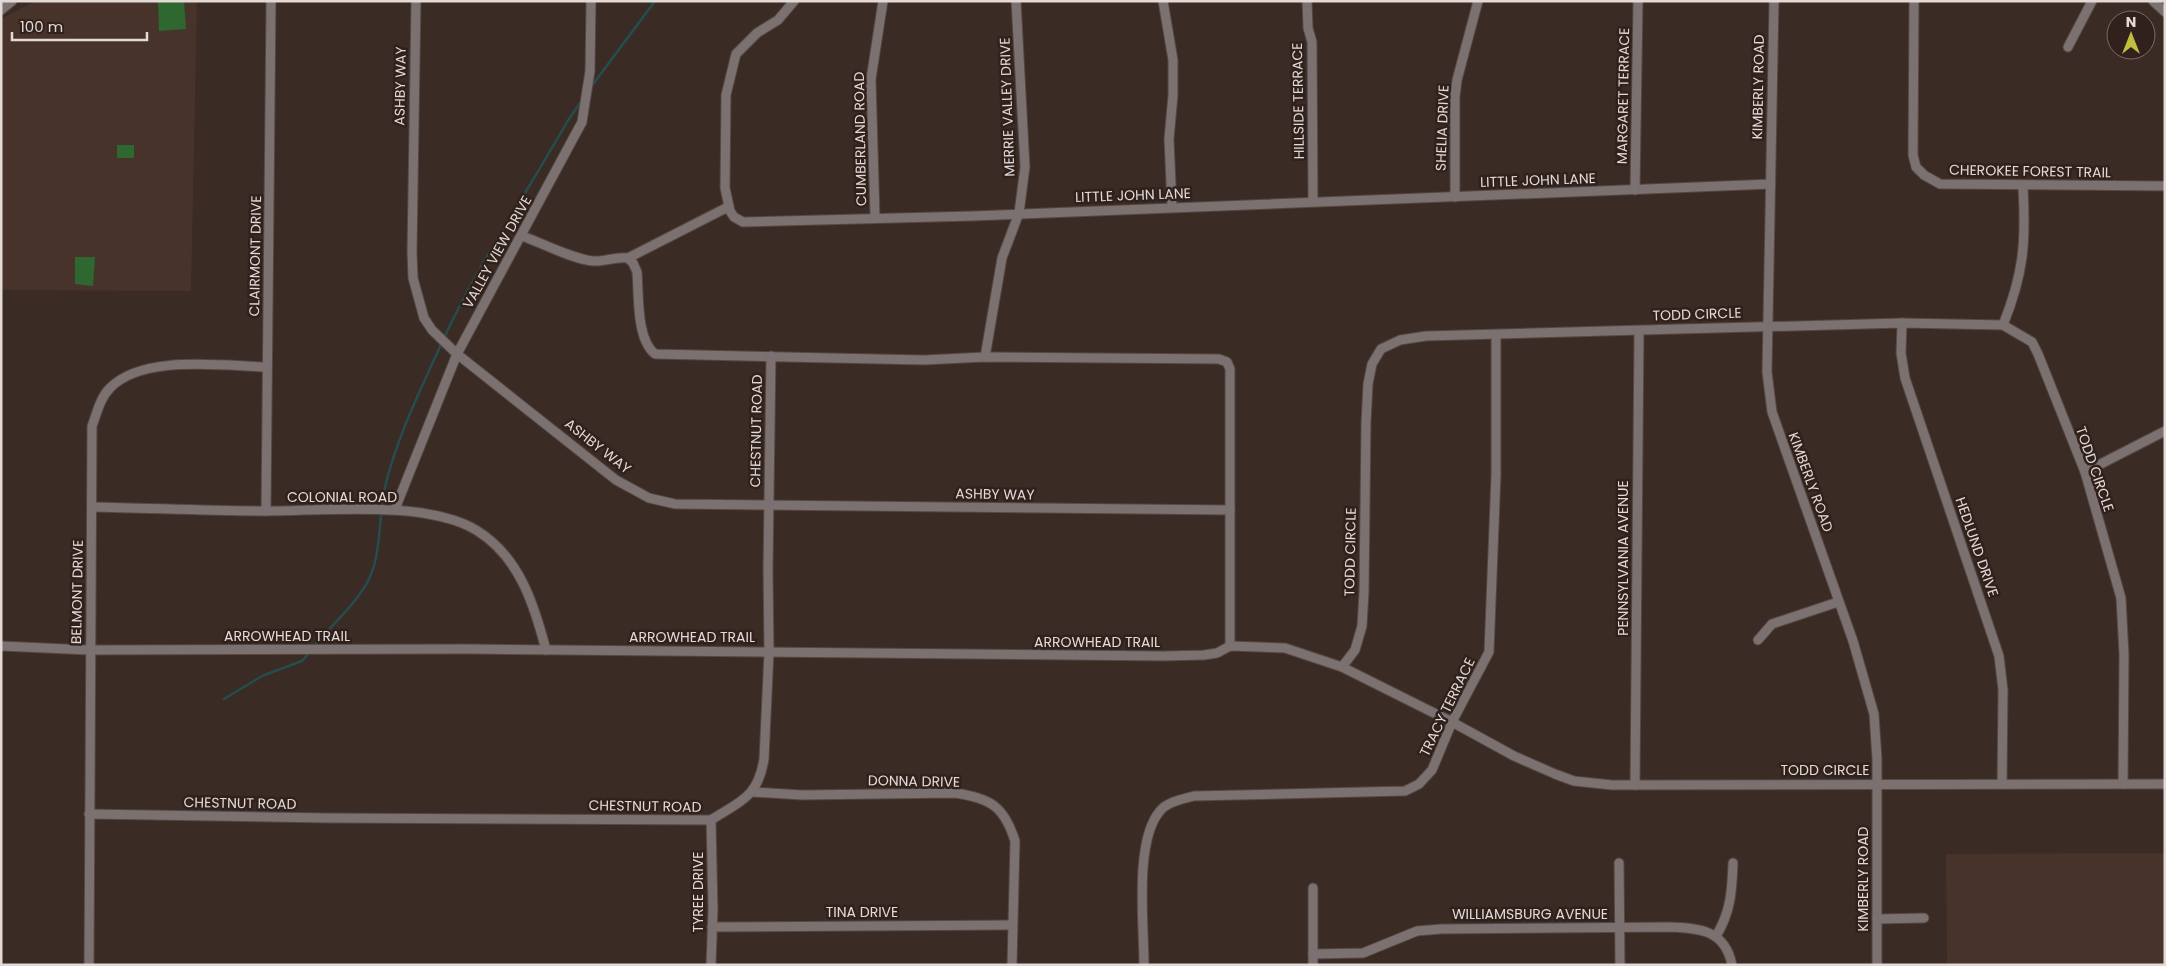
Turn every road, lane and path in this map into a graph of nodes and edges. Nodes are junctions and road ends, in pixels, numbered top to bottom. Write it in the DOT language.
graph roads {
  1 [pos="12,1"];
  2 [pos="271,1"];
  3 [pos="416,1"];
  4 [pos="590,1"];
  5 [pos="794,1"];
  6 [pos="883,1"];
  7 [pos="1016,1"];
  8 [pos="1164,1"];
  9 [pos="1308,1"];
  10 [pos="1478,1"];
  11 [pos="1638,1"];
  12 [pos="1774,1"];
  13 [pos="1914,1"];
  14 [pos="2092,1"];
  15 [pos="2153,1"];
  16 [pos="1,10"];
  17 [pos="2165,12"];
  18 [pos="2068,47"];
  19 [pos="1770,184"];
  20 [pos="2165,186"];
  21 [pos="2023,187"];
  22 [pos="1634,190"];
  23 [pos="1455,197"];
  24 [pos="1313,201"];
  25 [pos="728,207"];
  26 [pos="1172,207"];
  27 [pos="1019,212"];
  28 [pos="875,217"];
  29 [pos="522,236"];
  30 [pos="628,258"];
  31 [pos="1902,323"];
  32 [pos="1770,325"];
  33 [pos="2003,325"];
  34 [pos="1639,330"];
  35 [pos="1496,335"];
  36 [pos="457,354"];
  37 [pos="771,356"];
  38 [pos="985,357"];
  39 [pos="267,367"];
  40 [pos="2165,430"];
  41 [pos="2085,472"];
  42 [pos="768,506"];
  43 [pos="92,507"];
  44 [pos="395,509"];
  45 [pos="1230,510"];
  46 [pos="266,511"];
  47 [pos="1838,602"];
  48 [pos="1758,640"];
  49 [pos="1,646"];
  50 [pos="1230,646"];
  51 [pos="90,650"];
  52 [pos="546,650"];
  53 [pos="770,652"];
  54 [pos="1342,667"];
  55 [pos="1452,722"];
  56 [pos="1877,783"];
  57 [pos="2002,784"];
  58 [pos="2123,784"];
  59 [pos="2165,784"];
  60 [pos="1635,785"];
  61 [pos="753,792"];
  62 [pos="89,814"];
  63 [pos="712,820"];
  64 [pos="1619,862"];
  65 [pos="1733,863"];
  66 [pos="1313,888"];
  67 [pos="1876,918"];
  68 [pos="1924,918"];
  69 [pos="1012,925"];
  70 [pos="712,927"];
  71 [pos="1620,928"];
  72 [pos="1716,936"];
  73 [pos="1313,954"];
  74 [pos="89,965"];
  75 [pos="711,965"];
  76 [pos="1012,965"];
  77 [pos="1144,965"];
  78 [pos="1313,965"];
  79 [pos="1620,965"];
  80 [pos="1732,965"];
  81 [pos="1877,965"];
  1 -- 16 [label="street"];
  2 -- 39 [label="street, CLAIRMONT DRIVE"];
  3 -- 36 [label="street, ASHBY WAY"];
  4 -- 29 [label="street, VALLEY VIEW DRIVE"];
  5 -- 25 [label="street"];
  6 -- 28 [label="street, CUMBERLAND ROAD"];
  7 -- 27 [label="street, MERRIE VALLEY DRIVE"];
  8 -- 26 [label="street"];
  9 -- 24 [label="street, HILLSIDE TERRACE"];
  10 -- 23 [label="street, SHELIA DRIVE"];
  11 -- 22 [label="street, MARGARET TERRACE"];
  12 -- 19 [label="street, KIMBERLY ROAD"];
  13 -- 21 [label="street, CHEROKEE FOREST TRAIL"];
  14 -- 18 [label="street"];
  15 -- 17 [label="street"];
  19 -- 22 [label="street, LITTLE JOHN LANE"];
  19 -- 32 [label="street, KIMBERLY ROAD"];
  20 -- 21 [label="street, CHEROKEE FOREST TRAIL"];
  21 -- 33 [label="street"];
  22 -- 23 [label="street, LITTLE JOHN LANE"];
  23 -- 24 [label="street, LITTLE JOHN LANE"];
  24 -- 26 [label="street, LITTLE JOHN LANE"];
  25 -- 28 [label="street, LITTLE JOHN LANE"];
  25 -- 30 [label="street"];
  26 -- 27 [label="street, LITTLE JOHN LANE"];
  27 -- 28 [label="street, LITTLE JOHN LANE"];
  27 -- 38 [label="street, MERRIE VALLEY DRIVE"];
  29 -- 30 [label="street"];
  29 -- 36 [label="street, VALLEY VIEW DRIVE"];
  30 -- 37 [label="street"];
  31 -- 32 [label="street, TODD CIRCLE"];
  31 -- 33 [label="street, TODD CIRCLE"];
  31 -- 57 [label="street, HEDLUND DRIVE"];
  32 -- 34 [label="street, TODD CIRCLE"];
  32 -- 47 [label="street, KIMBERLY ROAD"];
  33 -- 41 [label="street, TODD CIRCLE"];
  34 -- 35 [label="street, TODD CIRCLE"];
  34 -- 60 [label="street, PENNSYLVANIA AVENUE"];
  35 -- 54 [label="street, TODD CIRCLE"];
  35 -- 55 [label="street, TRACY TERRACE"];
  36 -- 42 [label="street, ASHBY WAY"];
  36 -- 44 [label="street, VALLEY VIEW DRIVE"];
  37 -- 38 [label="street"];
  37 -- 42 [label="street, CHESTNUT ROAD"];
  38 -- 45 [label="street"];
  39 -- 43 [label="street, BELMONT DRIVE"];
  39 -- 46 [label="street, CLAIRMONT DRIVE"];
  40 -- 41 [label="street"];
  41 -- 58 [label="street, TODD CIRCLE"];
  42 -- 45 [label="street, ASHBY WAY"];
  42 -- 53 [label="street, CHESTNUT ROAD"];
  43 -- 46 [label="street, COLONIAL ROAD"];
  43 -- 51 [label="street, BELMONT DRIVE"];
  44 -- 46 [label="street, COLONIAL ROAD"];
  44 -- 52 [label="street, COLONIAL ROAD"];
  45 -- 50 [label="street"];
  47 -- 48 [label="street"];
  47 -- 56 [label="street, KIMBERLY ROAD"];
  49 -- 51 [label="street, ARROWHEAD TRAIL"];
  50 -- 53 [label="street, ARROWHEAD TRAIL"];
  50 -- 54 [label="street, TODD CIRCLE"];
  51 -- 52 [label="street, ARROWHEAD TRAIL"];
  51 -- 62 [label="street, BELMONT DRIVE"];
  52 -- 53 [label="street, ARROWHEAD TRAIL"];
  53 -- 61 [label="street, CHESTNUT ROAD"];
  54 -- 55 [label="street, TODD CIRCLE"];
  55 -- 60 [label="street, TODD CIRCLE"];
  55 -- 77 [label="street, TRACY TERRACE"];
  56 -- 57 [label="street, TODD CIRCLE"];
  56 -- 60 [label="street, TODD CIRCLE"];
  56 -- 67 [label="street, KIMBERLY ROAD"];
  57 -- 58 [label="street, TODD CIRCLE"];
  58 -- 59 [label="street"];
  61 -- 63 [label="street, CHESTNUT ROAD"];
  61 -- 69 [label="street, DONNA DRIVE"];
  62 -- 63 [label="street, CHESTNUT ROAD"];
  62 -- 74 [label="street, BELMONT DRIVE"];
  63 -- 70 [label="street, TYREE DRIVE"];
  64 -- 71 [label="street"];
  65 -- 72 [label="street"];
  66 -- 73 [label="street"];
  67 -- 68 [label="street"];
  67 -- 81 [label="street, KIMBERLY ROAD"];
  69 -- 70 [label="street, TINA DRIVE"];
  69 -- 76 [label="street, DONNA DRIVE"];
  70 -- 75 [label="street, TYREE DRIVE"];
  71 -- 72 [label="street, WILLIAMSBURG AVENUE"];
  71 -- 73 [label="street, WILLIAMSBURG AVENUE"];
  71 -- 79 [label="street"];
  72 -- 80 [label="street"];
  73 -- 78 [label="street"];
}
